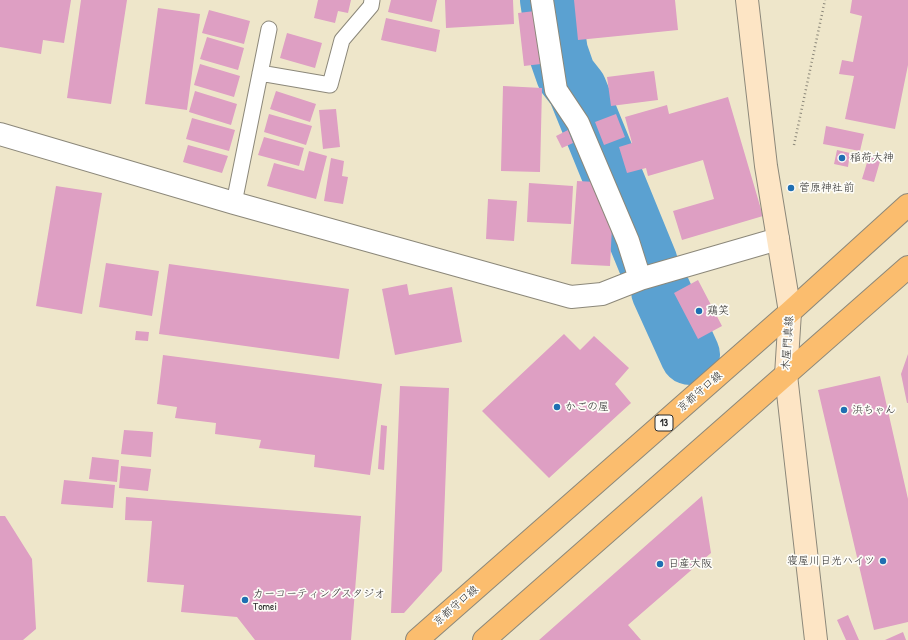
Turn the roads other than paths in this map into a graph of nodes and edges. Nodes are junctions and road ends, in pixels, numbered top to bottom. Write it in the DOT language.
graph roads {
  1 [pos="372,0"];
  2 [pos="542,0"];
  3 [pos="747,0"];
  4 [pos="268,29"];
  5 [pos="260,73"];
  6 [pos="0,134"];
  7 [pos="234,203"];
  8 [pos="908,204"];
  9 [pos="778,239"];
  10 [pos="908,266"];
  11 [pos="640,279"];
  12 [pos="790,312"];
  13 [pos="786,374"];
  14 [pos="417,640"];
  15 [pos="484,640"];
  16 [pos="816,640"];
  1 -- 5 [label="lane"];
  2 -- 11 [label="street"];
  3 -- 9 [label="main road, 木屋門真線"];
  4 -- 5 [label="lane"];
  5 -- 7 [label="lane"];
  6 -- 7 [label="street"];
  7 -- 11 [label="street"];
  8 -- 12 [label="main road, 京都守口線 / 13"];
  9 -- 11 [label="street"];
  9 -- 12 [label="main road, 木屋門真線"];
  10 -- 13 [label="main road"];
  12 -- 13 [label="main road, 木屋門真線"];
  12 -- 14 [label="main road, 京都守口線 / 13"];
  13 -- 15 [label="main road"];
  13 -- 16 [label="main road, 木屋門真線"];
}
